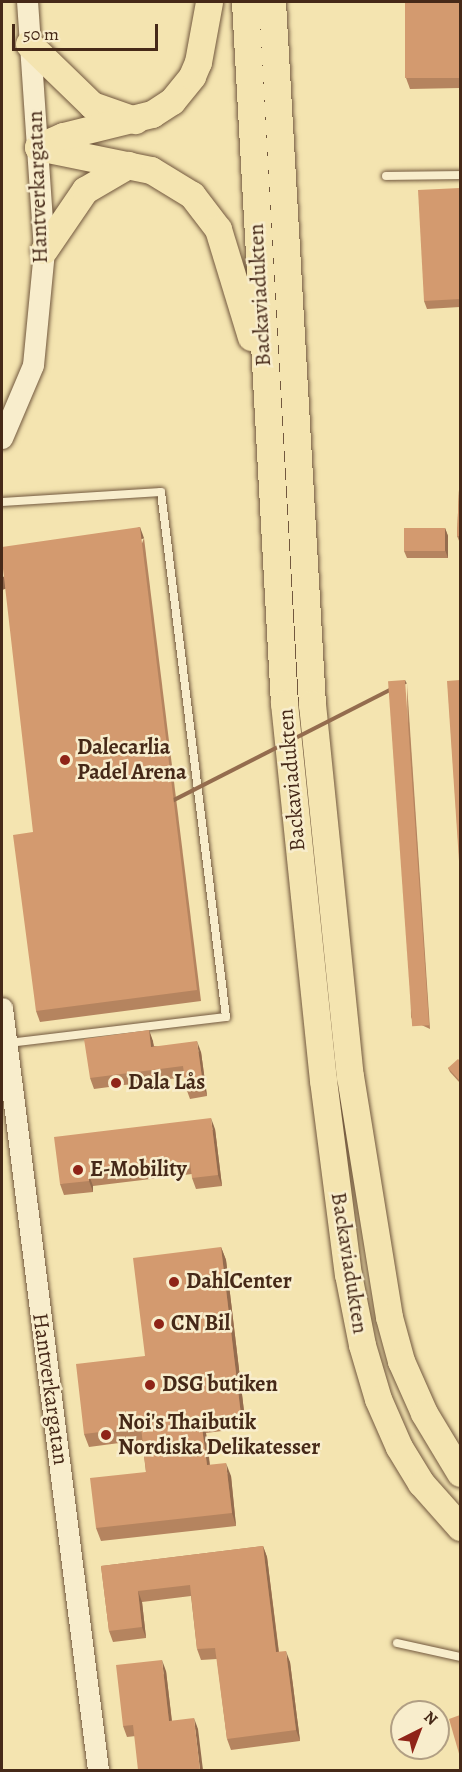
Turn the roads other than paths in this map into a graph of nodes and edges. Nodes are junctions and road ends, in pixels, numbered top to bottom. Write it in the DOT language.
graph roads {
  1 [pos="27,2"];
  2 [pos="209,2"];
  3 [pos="246,2"];
  4 [pos="274,4"];
  5 [pos="29,44"];
  6 [pos="135,120"];
  7 [pos="38,147"];
  8 [pos="128,165"];
  9 [pos="460,175"];
  10 [pos="386,177"];
  11 [pos="44,250"];
  12 [pos="265,391"];
  13 [pos="2,438"];
  14 [pos="2,502"];
  15 [pos="2,1008"];
  16 [pos="5,1043"];
  17 [pos="460,1473"];
  18 [pos="460,1527"];
  19 [pos="397,1643"];
  20 [pos="460,1657"];
  21 [pos="98,1770"];
  1 -- 5 [label="street, Hantverkargatan"];
  2 -- 6 [label="highway"];
  3 -- 12 [label="highway, Backaviadukten"];
  4 -- 17 [label="highway, Backaviadukten"];
  5 -- 6 [label="highway"];
  5 -- 7 [label="street, Hantverkargatan"];
  6 -- 7 [label="highway"];
  7 -- 8 [label="highway"];
  7 -- 11 [label="street, Hantverkargatan"];
  8 -- 11 [label="highway"];
  8 -- 12 [label="highway"];
  9 -- 10 [label="lane"];
  11 -- 13 [label="street, Hantverkargatan"];
  12 -- 18 [label="highway, Backaviadukten"];
  14 -- 16 [label="lane"];
  15 -- 16 [label="street, Hantverkargatan"];
  16 -- 21 [label="street, Hantverkargatan"];
  19 -- 20 [label="lane"];
}
